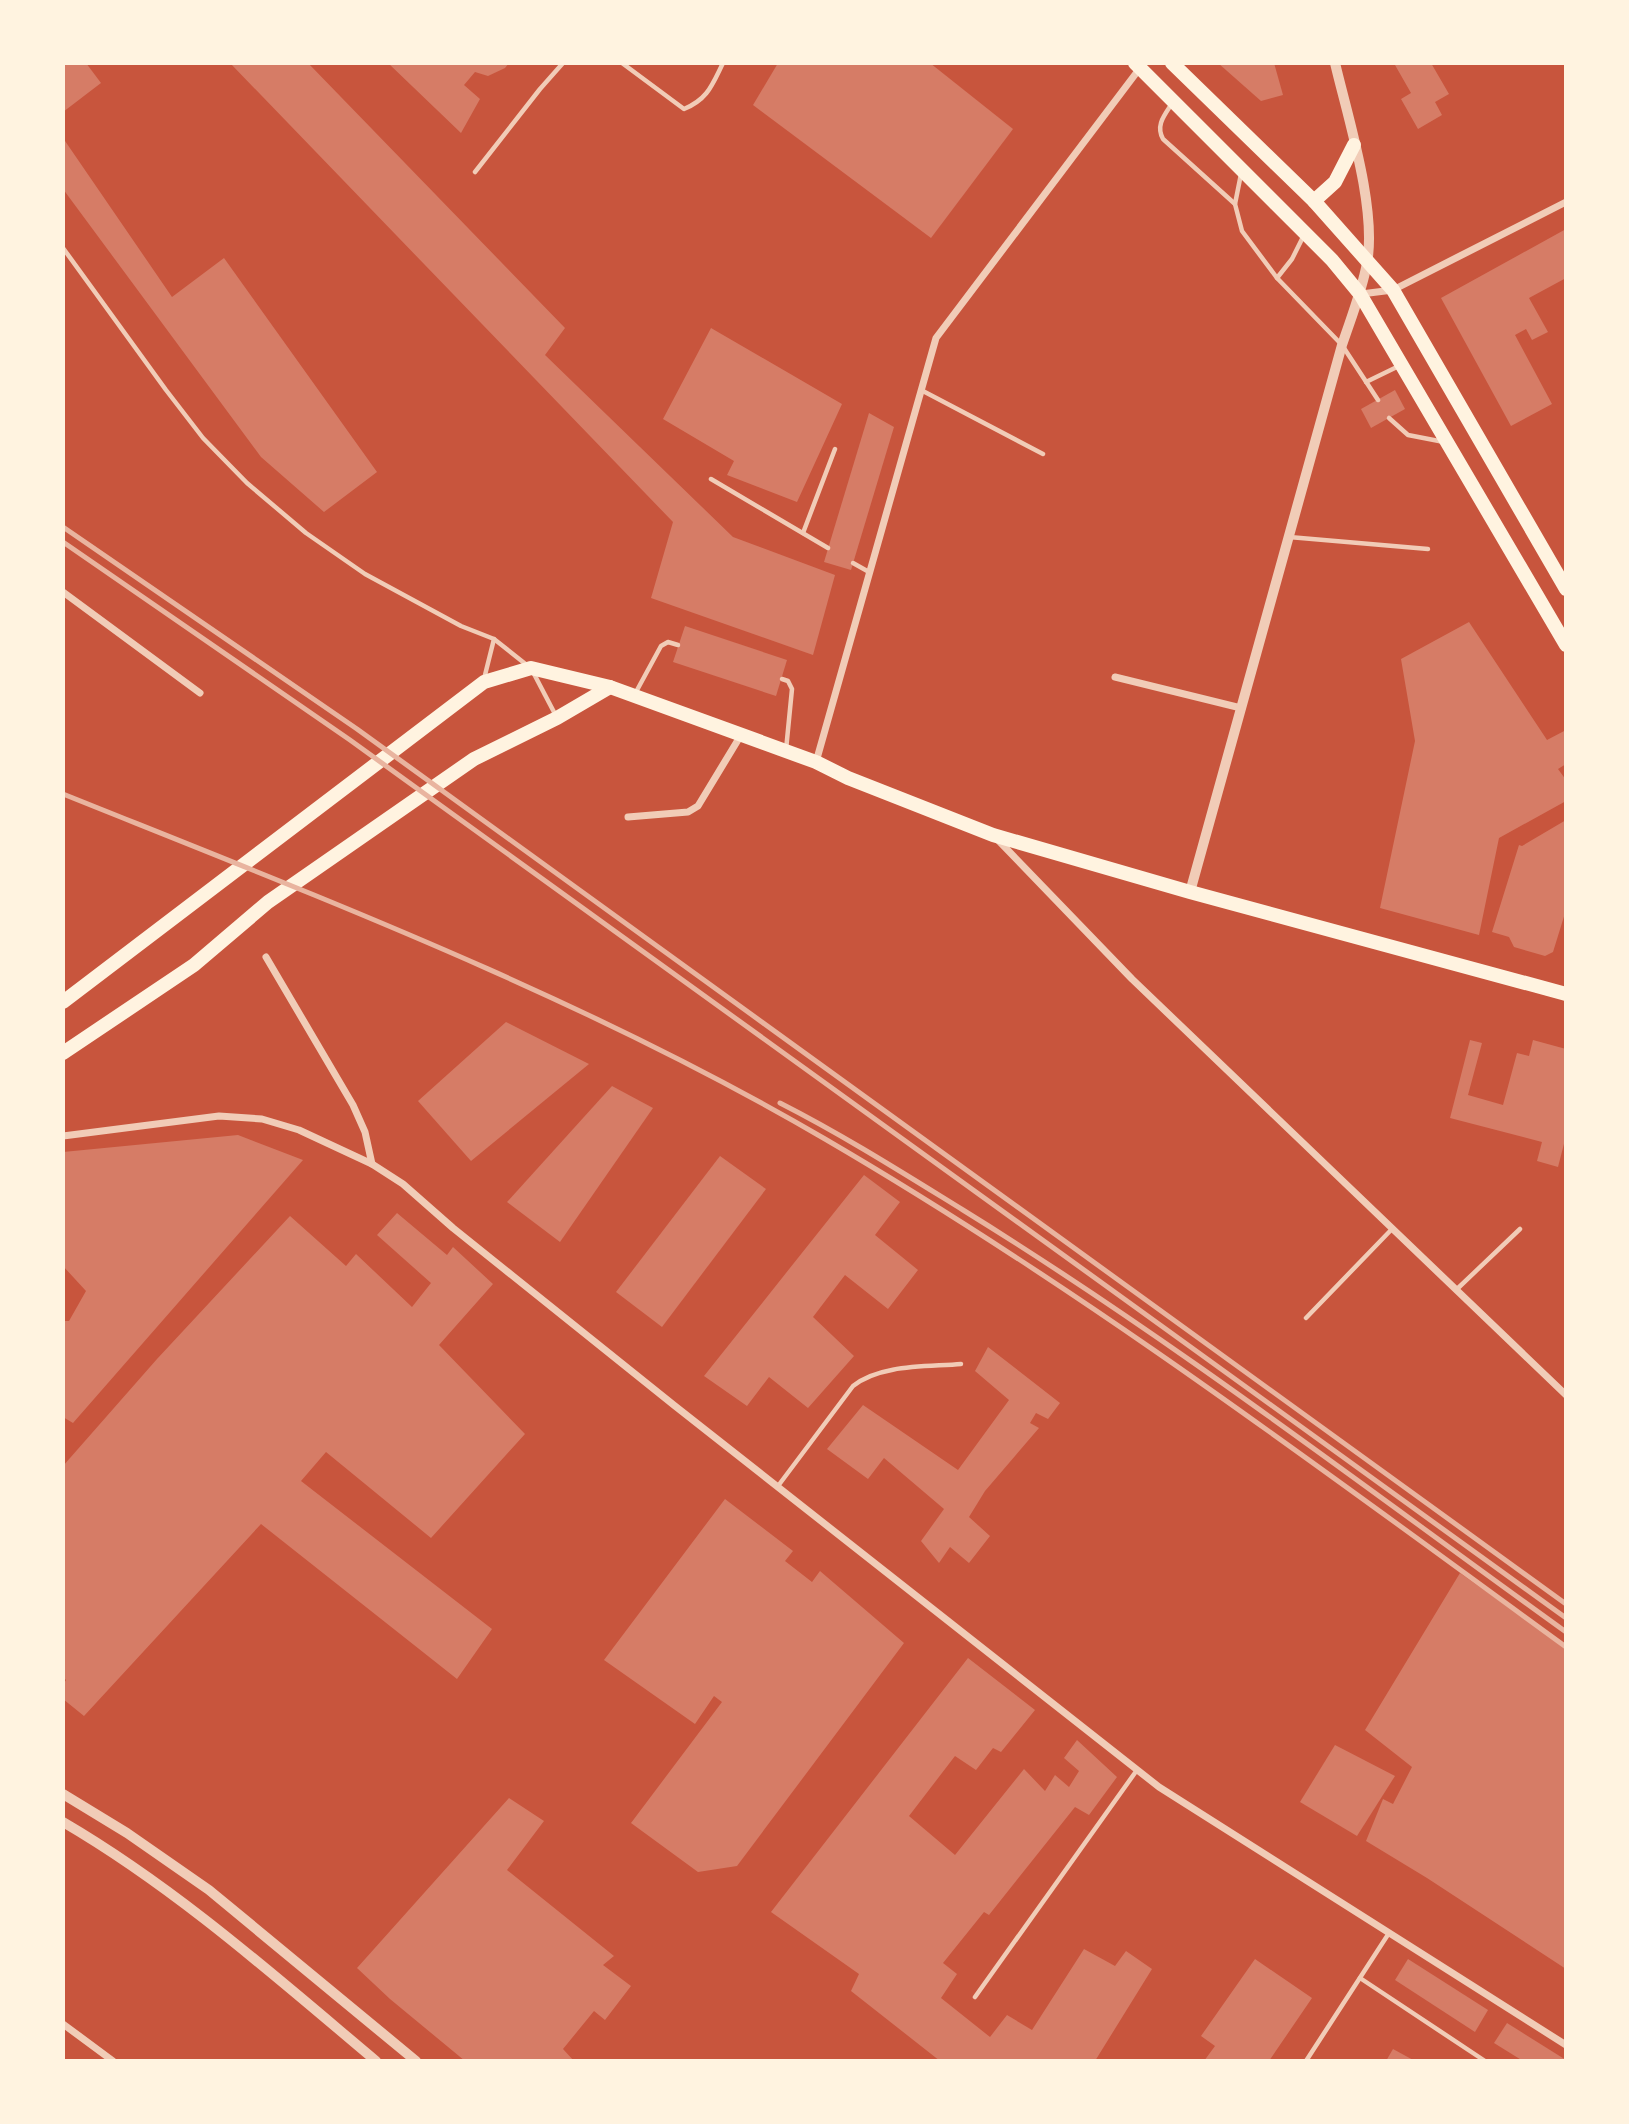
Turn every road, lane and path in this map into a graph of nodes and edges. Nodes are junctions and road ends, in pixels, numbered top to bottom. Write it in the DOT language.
graph roads {
  1 [pos="564,63"];
  2 [pos="622,63"];
  3 [pos="723,63"];
  4 [pos="1172,63"];
  5 [pos="1335,63"];
  6 [pos="1137,66"];
  7 [pos="1173,102"];
  8 [pos="1354,145"];
  9 [pos="1241,169"];
  10 [pos="474,172"];
  11 [pos="1314,201"];
  12 [pos="1566,202"];
  13 [pos="1235,204"];
  14 [pos="1305,233"];
  15 [pos="63,248"];
  16 [pos="1368,260"];
  17 [pos="1277,278"];
  18 [pos="1393,290"];
  19 [pos="1360,294"];
  20 [pos="1342,345"];
  21 [pos="1402,365"];
  22 [pos="1366,382"];
  23 [pos="921,390"];
  24 [pos="1378,400"];
  25 [pos="1389,418"];
  26 [pos="1447,443"];
  27 [pos="835,449"];
  28 [pos="1043,454"];
  29 [pos="711,479"];
  30 [pos="803,533"];
  31 [pos="1288,537"];
  32 [pos="828,548"];
  33 [pos="1428,549"];
  34 [pos="853,562"];
  35 [pos="869,572"];
  36 [pos="1566,589"];
  37 [pos="63,592"];
  38 [pos="494,639"];
  39 [pos="678,645"];
  40 [pos="1566,645"];
  41 [pos="531,668"];
  42 [pos="1115,677"];
  43 [pos="782,679"];
  44 [pos="484,682"];
  45 [pos="610,687"];
  46 [pos="201,694"];
  47 [pos="634,696"];
  48 [pos="1241,708"];
  49 [pos="557,718"];
  50 [pos="741,735"];
  51 [pos="786,751"];
  52 [pos="816,762"];
  53 [pos="628,817"];
  54 [pos="993,835"];
  55 [pos="1190,892"];
  56 [pos="266,957"];
  57 [pos="1566,994"];
  58 [pos="63,1002"];
  59 [pos="63,1053"];
  60 [pos="63,1136"];
  61 [pos="372,1164"];
  62 [pos="1520,1229"];
  63 [pos="1391,1230"];
  64 [pos="1455,1291"];
  65 [pos="1306,1318"];
  66 [pos="961,1364"];
  67 [pos="1566,1395"];
  68 [pos="778,1487"];
  69 [pos="1136,1770"];
  70 [pos="63,1794"];
  71 [pos="63,1822"];
  72 [pos="1389,1933"];
  73 [pos="1360,1978"];
  74 [pos="975,1997"];
  75 [pos="63,2024"];
  76 [pos="1566,2045"];
  77 [pos="113,2061"];
  78 [pos="376,2061"];
  79 [pos="416,2061"];
  80 [pos="1306,2061"];
  81 [pos="1485,2061"];
  1 -- 10 [label="lane"];
  2 -- 3 [label="lane"];
  4 -- 11 [label="main road"];
  5 -- 8 [label="street"];
  6 -- 7 [label="main road"];
  6 -- 23 [label="street"];
  7 -- 9 [label="main road"];
  7 -- 13 [label="lane"];
  8 -- 11 [label="main road"];
  8 -- 16 [label="street"];
  9 -- 13 [label="lane"];
  9 -- 14 [label="main road"];
  11 -- 16 [label="main road"];
  12 -- 18 [label="street"];
  13 -- 17 [label="lane"];
  14 -- 17 [label="lane"];
  14 -- 19 [label="main road"];
  15 -- 38 [label="lane"];
  16 -- 18 [label="main road"];
  16 -- 19 [label="street"];
  17 -- 20 [label="lane"];
  18 -- 19 [label="street"];
  18 -- 36 [label="main road"];
  19 -- 20 [label="street"];
  19 -- 21 [label="main road"];
  20 -- 22 [label="lane"];
  20 -- 31 [label="street"];
  21 -- 22 [label="lane"];
  21 -- 26 [label="main road"];
  22 -- 24 [label="lane"];
  23 -- 28 [label="lane"];
  23 -- 35 [label="street"];
  25 -- 26 [label="lane"];
  26 -- 40 [label="main road"];
  27 -- 30 [label="lane"];
  29 -- 30 [label="lane"];
  30 -- 32 [label="lane"];
  31 -- 33 [label="lane"];
  31 -- 48 [label="street"];
  34 -- 35 [label="lane"];
  35 -- 52 [label="street"];
  37 -- 46 [label="street"];
  38 -- 41 [label="lane"];
  38 -- 44 [label="lane"];
  39 -- 47 [label="lane"];
  41 -- 44 [label="main road"];
  41 -- 45 [label="main road"];
  41 -- 49 [label="lane"];
  42 -- 48 [label="street"];
  43 -- 51 [label="lane"];
  44 -- 58 [label="main road"];
  45 -- 47 [label="main road"];
  45 -- 49 [label="main road"];
  47 -- 50 [label="main road"];
  48 -- 55 [label="street"];
  49 -- 59 [label="main road"];
  50 -- 51 [label="main road"];
  50 -- 53 [label="street"];
  51 -- 52 [label="main road"];
  52 -- 54 [label="main road"];
  54 -- 55 [label="main road"];
  54 -- 63 [label="street"];
  55 -- 57 [label="main road"];
  56 -- 61 [label="street"];
  60 -- 61 [label="street"];
  61 -- 68 [label="street"];
  62 -- 64 [label="lane"];
  63 -- 64 [label="street"];
  63 -- 65 [label="lane"];
  64 -- 67 [label="street"];
  66 -- 68 [label="lane"];
  68 -- 69 [label="street"];
  69 -- 72 [label="street"];
  69 -- 74 [label="lane"];
  70 -- 79 [label="street"];
  71 -- 78 [label="street"];
  72 -- 73 [label="lane"];
  72 -- 76 [label="street"];
  73 -- 80 [label="lane"];
  73 -- 81 [label="lane"];
  75 -- 77 [label="street"];
}
